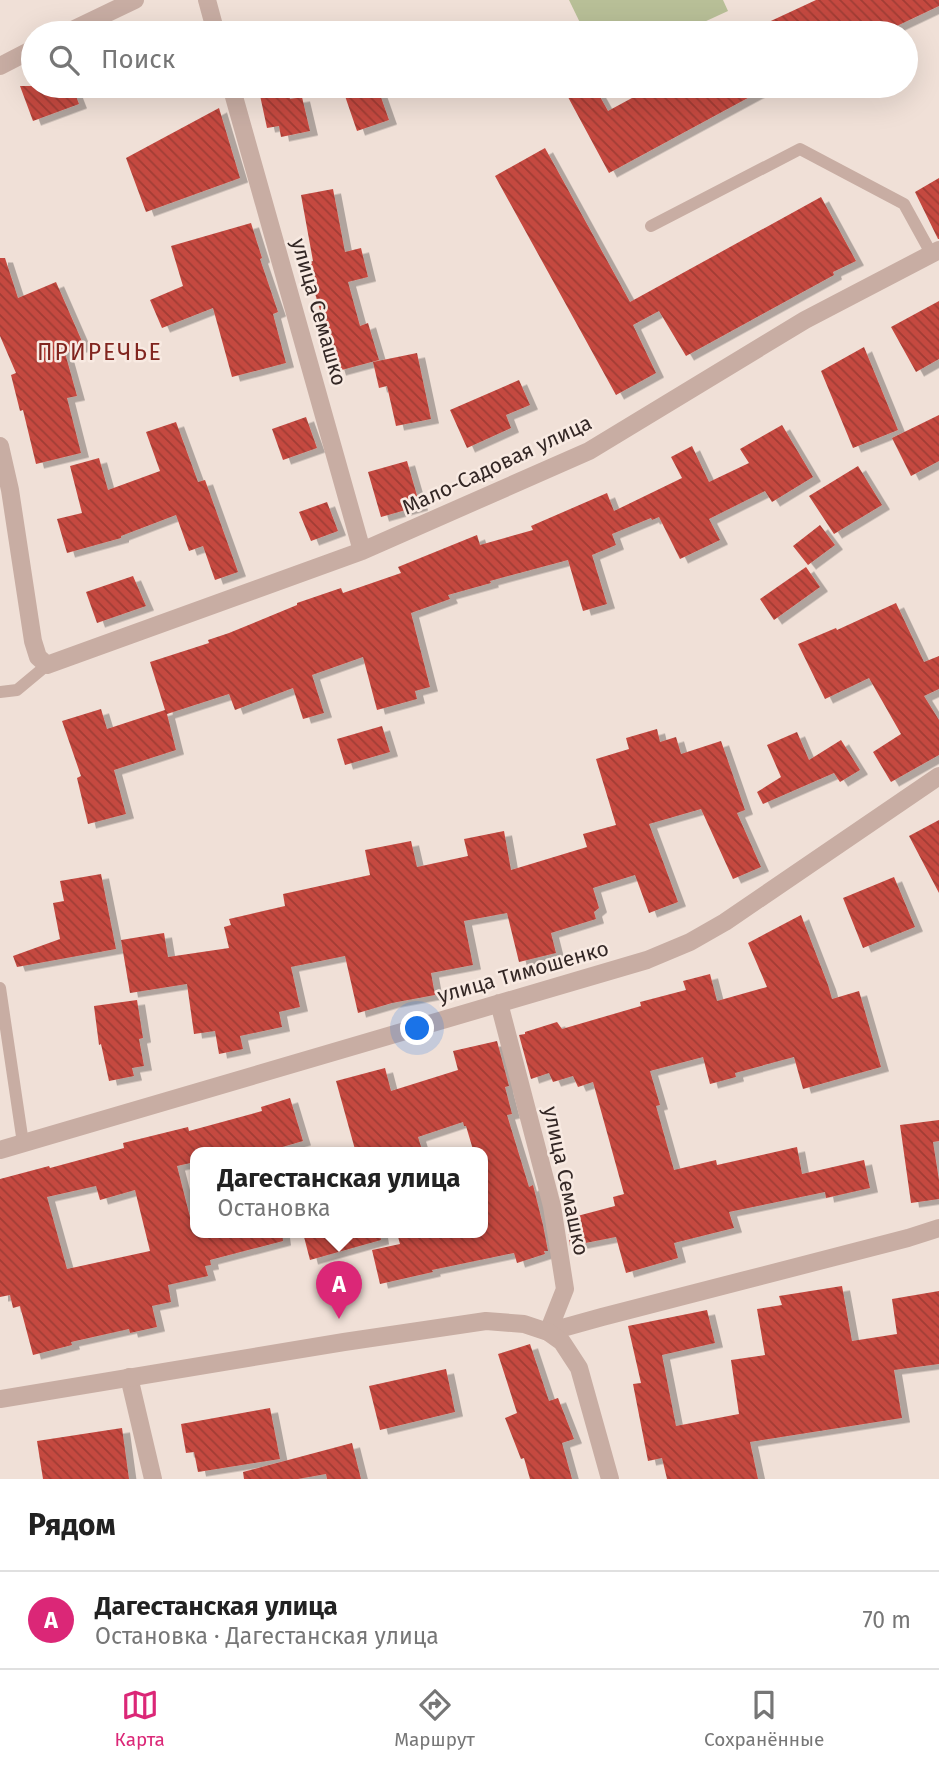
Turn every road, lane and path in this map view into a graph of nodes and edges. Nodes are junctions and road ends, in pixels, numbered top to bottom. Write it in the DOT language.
graph roads {
  1 [pos="135,0"];
  2 [pos="207,0"];
  3 [pos="91,21"];
  4 [pos="213,21"];
  5 [pos="21,55"];
  6 [pos="0,66"];
  7 [pos="234,98"];
  8 [pos="651,226"];
  9 [pos="935,252"];
  10 [pos="0,446"];
  11 [pos="362,551"];
  12 [pos="47,665"];
  13 [pos="0,692"];
  14 [pos="939,776"];
  15 [pos="0,988"];
  16 [pos="499,1003"];
  17 [pos="23,1143"];
  18 [pos="0,1150"];
  19 [pos="939,1228"];
  20 [pos="548,1332"];
  21 [pos="129,1377"];
  22 [pos="0,1399"];
  23 [pos="153,1479"];
  24 [pos="610,1479"];
  1 -- 3 [label="street"];
  2 -- 4 [label="street"];
  5 -- 6 [label="street"];
  7 -- 11 [label="street, улица Семашко"];
  8 -- 9 [label="lane"];
  9 -- 11 [label="street, Мало-Садовая улица"];
  10 -- 12 [label="street"];
  11 -- 12 [label="street, Мало-Садовая улица"];
  12 -- 13 [label="lane"];
  14 -- 16 [label="street, улица Тимошенко"];
  15 -- 17 [label="lane"];
  16 -- 17 [label="street, улица Тимошенко"];
  16 -- 20 [label="street, улица Семашко"];
  17 -- 18 [label="street, улица Тимошенко"];
  19 -- 20 [label="street"];
  20 -- 21 [label="street"];
  20 -- 24 [label="street"];
  21 -- 22 [label="street"];
  21 -- 23 [label="street"];
}
